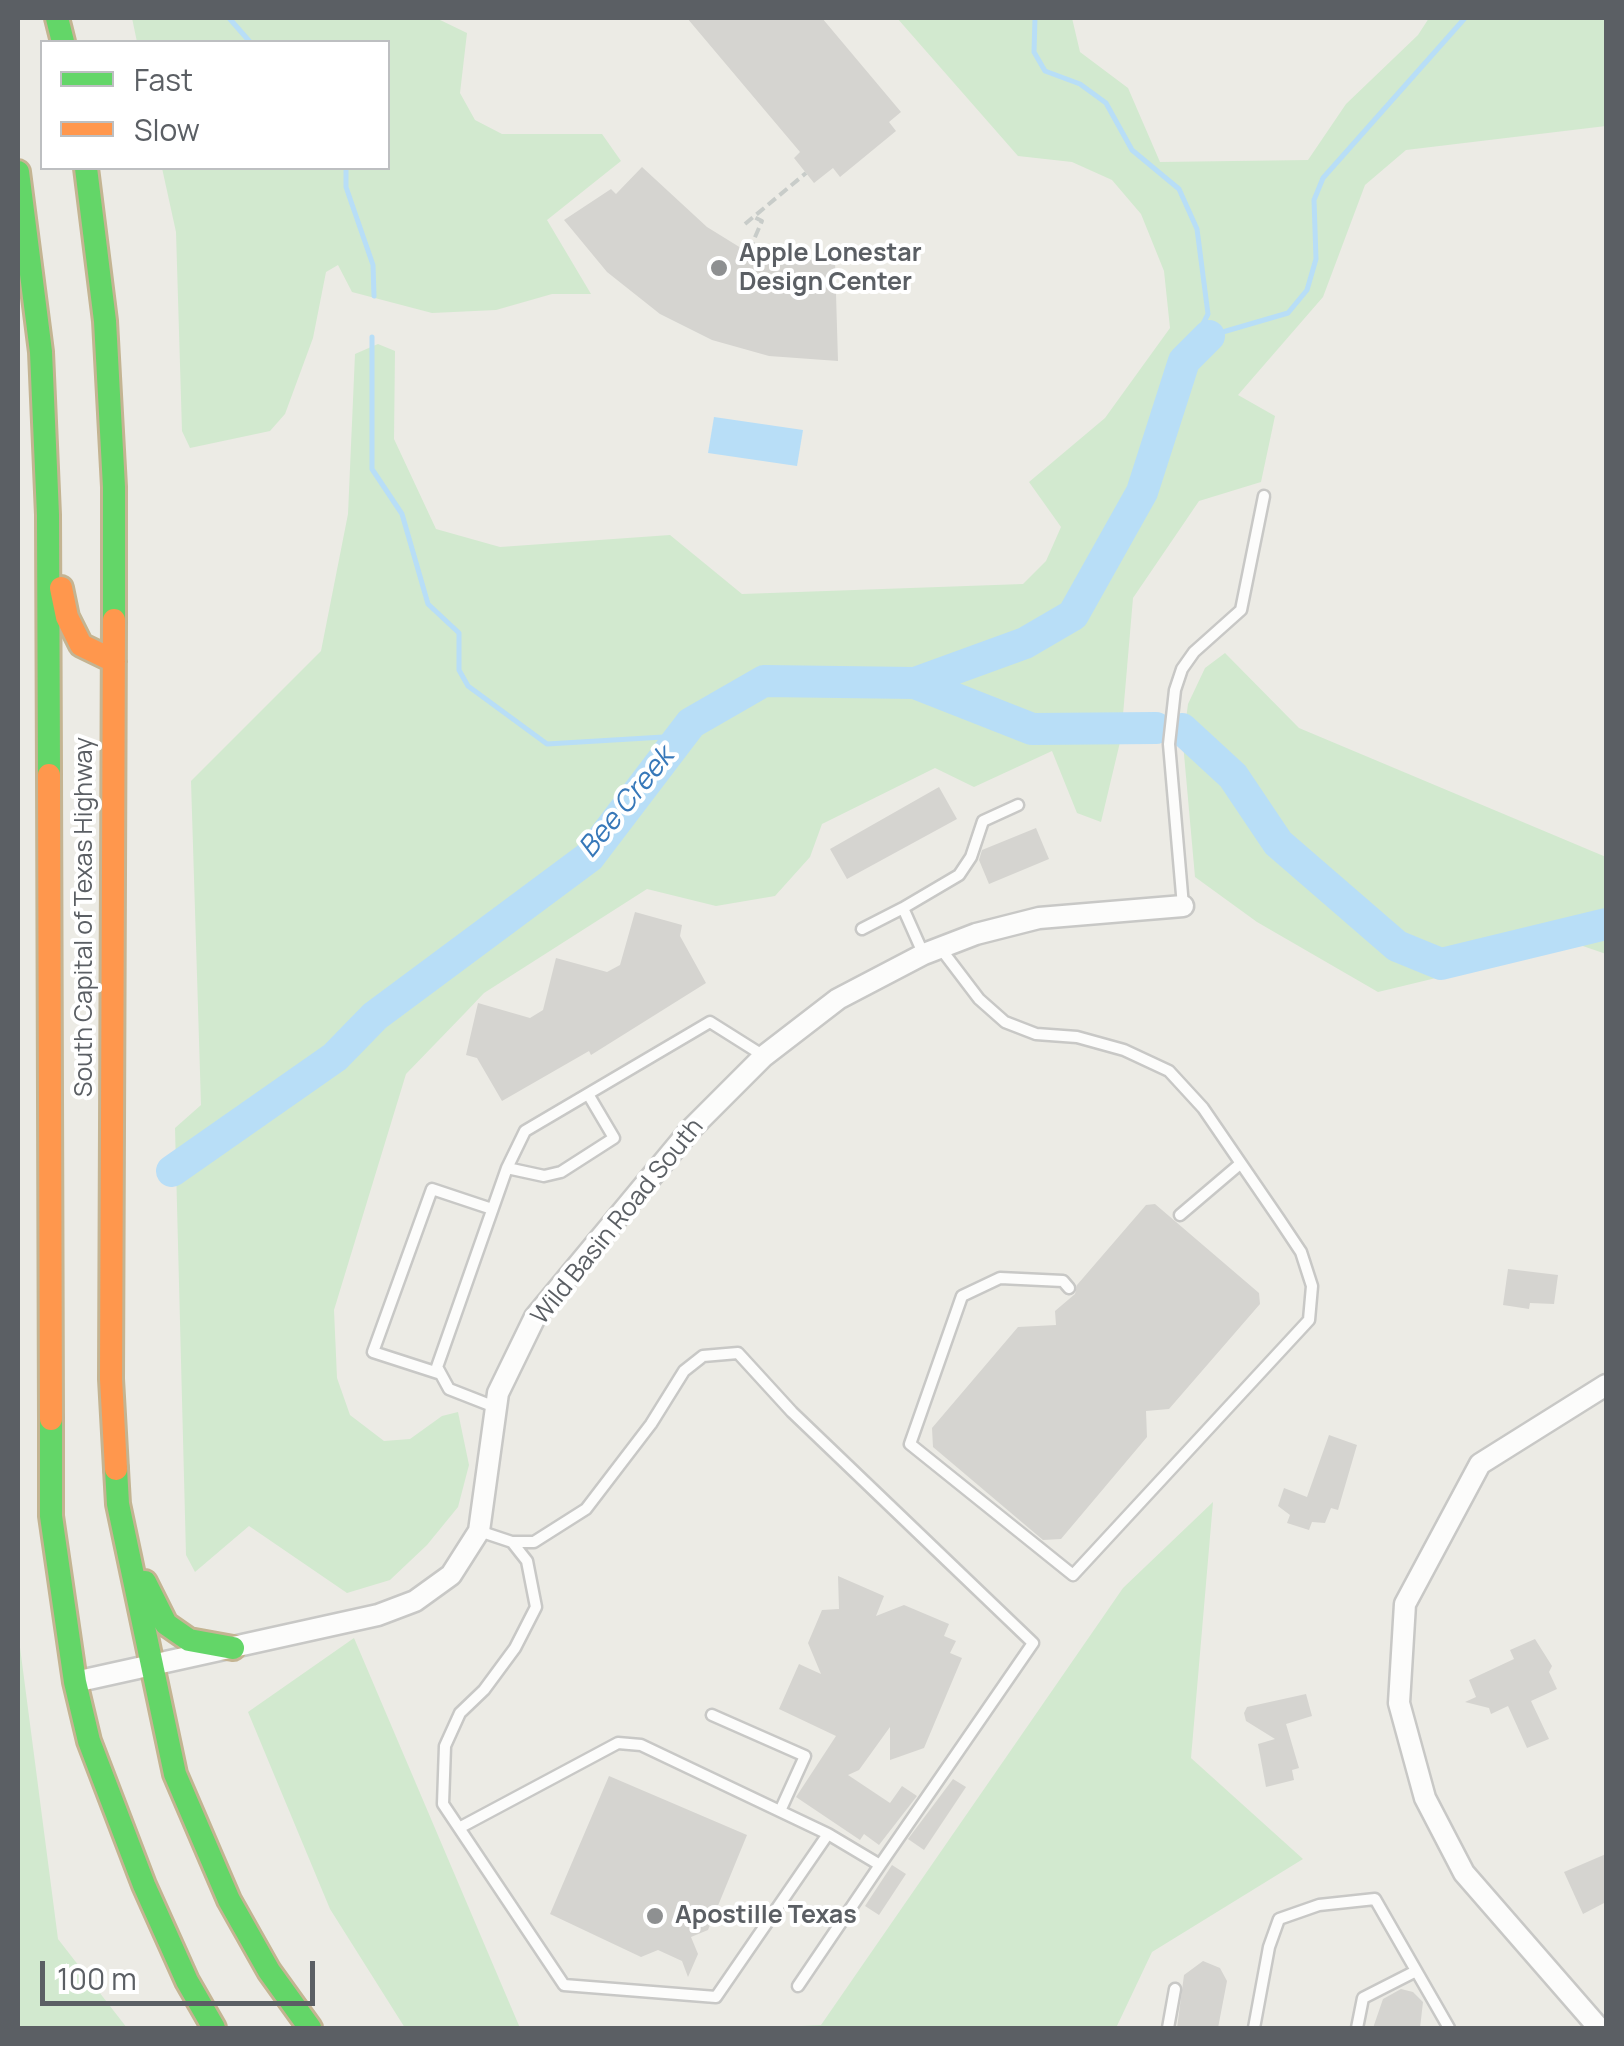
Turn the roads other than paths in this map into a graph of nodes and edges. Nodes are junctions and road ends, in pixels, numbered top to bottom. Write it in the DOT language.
graph roads {
  1 [pos="86,170"];
  2 [pos="18,172"];
  3 [pos="47,482"];
  4 [pos="1264,496"];
  5 [pos="114,662"];
  6 [pos="48,788"];
  7 [pos="1018,806"];
  8 [pos="1183,906"];
  9 [pos="903,908"];
  10 [pos="862,929"];
  11 [pos="932,951"];
  12 [pos="764,1056"];
  13 [pos="588,1094"];
  14 [pos="1240,1164"];
  15 [pos="507,1168"];
  16 [pos="492,1209"];
  17 [pos="1180,1215"];
  18 [pos="1069,1288"];
  19 [pos="438,1373"];
  20 [pos="1606,1385"];
  21 [pos="495,1407"];
  22 [pos="118,1504"];
  23 [pos="479,1531"];
  24 [pos="512,1542"];
  25 [pos="233,1648"];
  26 [pos="150,1665"];
  27 [pos="75,1682"];
  28 [pos="712,1715"];
  29 [pos="780,1811"];
  30 [pos="459,1828"];
  31 [pos="828,1834"];
  32 [pos="880,1866"];
  33 [pos="1416,1971"];
  34 [pos="798,1986"];
  35 [pos="1174,1989"];
  36 [pos="214,2028"];
  37 [pos="310,2028"];
  38 [pos="1168,2028"];
  39 [pos="1254,2028"];
  40 [pos="1357,2028"];
  41 [pos="1449,2028"];
  42 [pos="1598,2028"];
  1 -- 5 [label="highway, South Capital of Texas Highway"];
  2 -- 3 [label="highway, South Capital of Texas Highway"];
  3 -- 5 [label="highway"];
  3 -- 6 [label="highway, South Capital of Texas Highway"];
  4 -- 8 [label="lane"];
  5 -- 6 [label="highway"];
  5 -- 22 [label="highway, South Capital of Texas Highway"];
  6 -- 27 [label="highway, South Capital of Texas Highway"];
  7 -- 9 [label="lane"];
  8 -- 11 [label="street, Wild Basin Road South"];
  9 -- 10 [label="lane"];
  9 -- 11 [label="lane"];
  11 -- 12 [label="street, Wild Basin Road South"];
  11 -- 14 [label="lane"];
  12 -- 13 [label="lane"];
  12 -- 21 [label="street, Wild Basin Road South"];
  13 -- 15 [label="lane"];
  13 -- 15 [label="lane"];
  14 -- 17 [label="lane"];
  14 -- 18 [label="lane"];
  15 -- 16 [label="lane"];
  16 -- 19 [label="lane"];
  16 -- 19 [label="lane"];
  19 -- 21 [label="lane"];
  20 -- 42 [label="street"];
  21 -- 23 [label="street, Wild Basin Road South"];
  22 -- 25 [label="highway"];
  22 -- 26 [label="highway, South Capital of Texas Highway"];
  23 -- 24 [label="lane"];
  23 -- 25 [label="street, Wild Basin Road South"];
  24 -- 30 [label="lane"];
  24 -- 32 [label="lane"];
  25 -- 26 [label="street, Wild Basin Road South"];
  26 -- 27 [label="street, Wild Basin Road South"];
  26 -- 37 [label="highway, South Capital of Texas Highway"];
  27 -- 36 [label="highway, South Capital of Texas Highway"];
  28 -- 29 [label="lane"];
  29 -- 30 [label="lane"];
  29 -- 31 [label="lane"];
  30 -- 31 [label="lane"];
  31 -- 32 [label="lane"];
  32 -- 34 [label="lane"];
  33 -- 39 [label="lane"];
  33 -- 40 [label="lane"];
  33 -- 41 [label="lane"];
  35 -- 38 [label="lane"];
}
